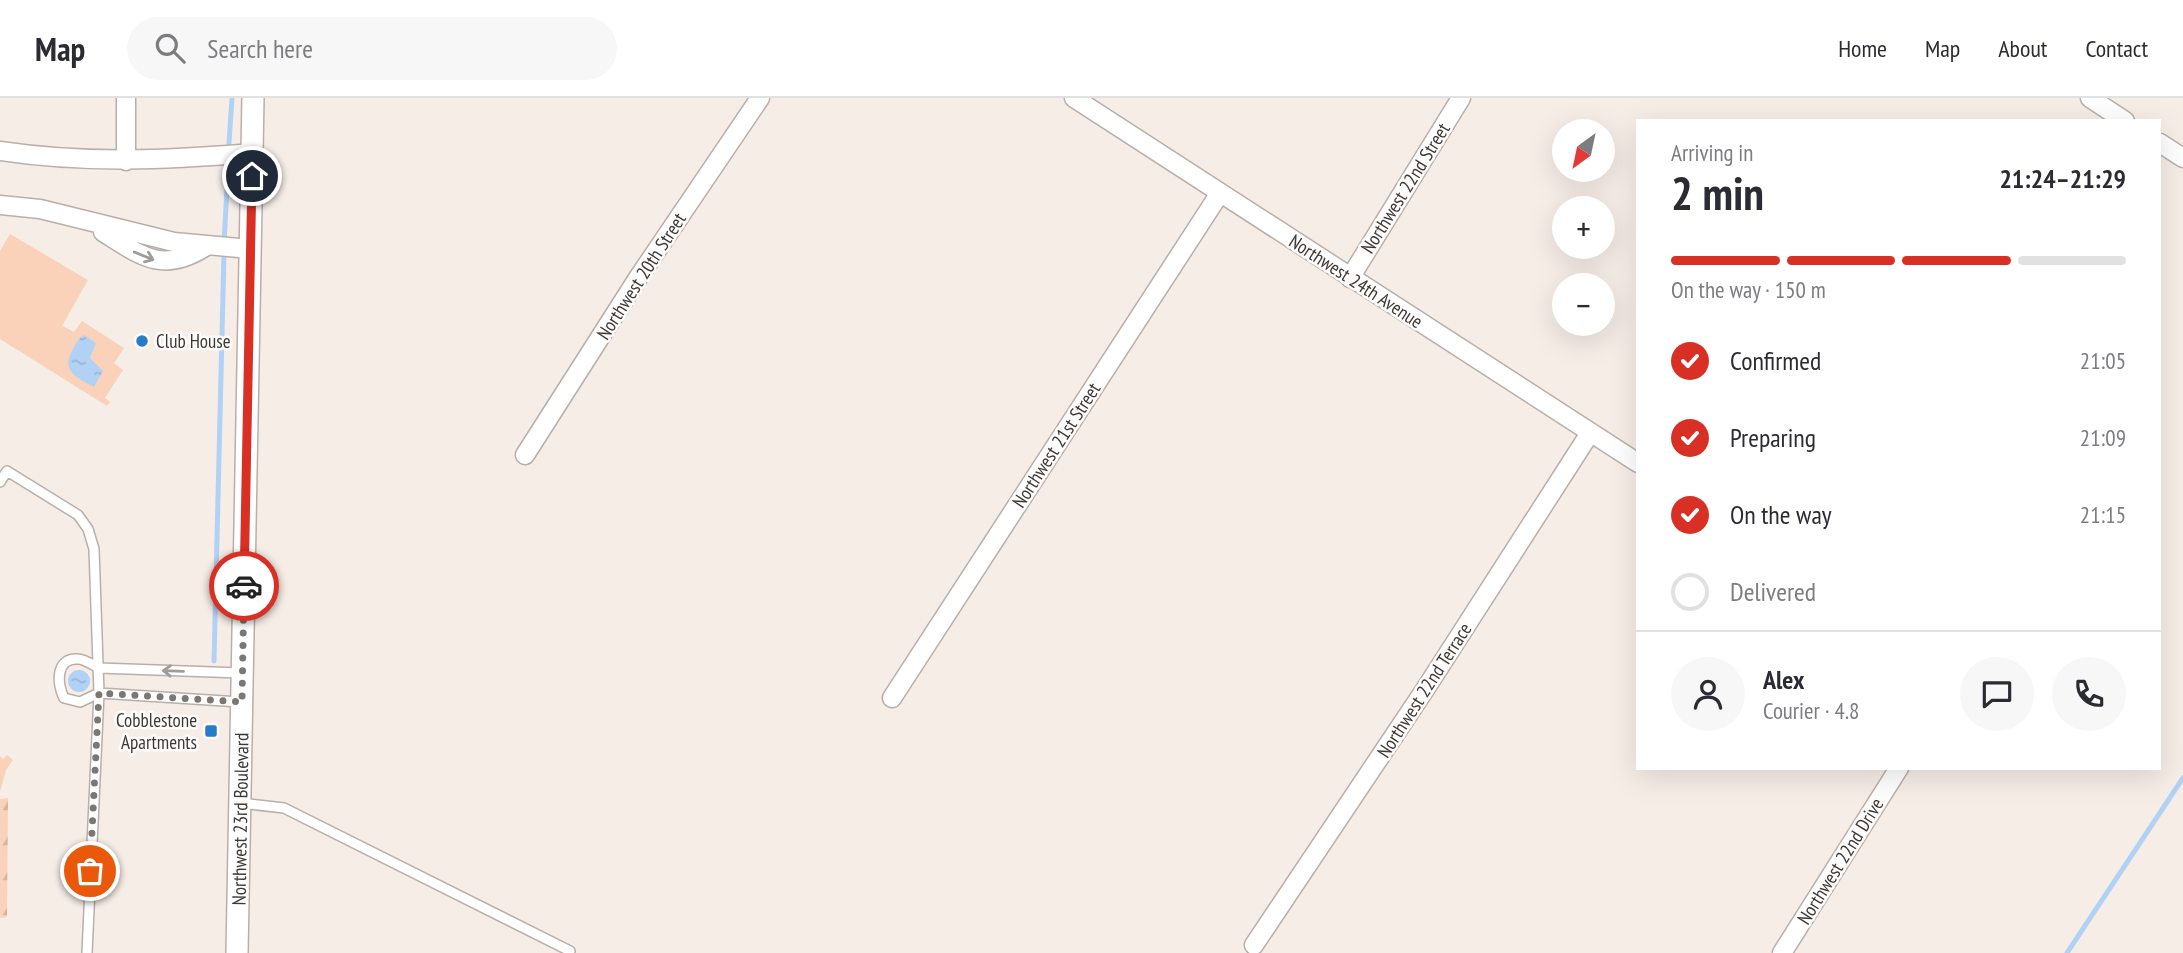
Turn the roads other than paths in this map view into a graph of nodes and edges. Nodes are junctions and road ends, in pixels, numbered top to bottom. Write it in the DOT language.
graph roads {
  1 [pos="126,98"];
  2 [pos="253,98"];
  3 [pos="760,98"];
  4 [pos="1074,98"];
  5 [pos="1461,98"];
  6 [pos="2090,98"];
  7 [pos="2122,119"];
  8 [pos="2161,144"];
  9 [pos="0,151"];
  10 [pos="253,153"];
  11 [pos="2183,158"];
  12 [pos="126,161"];
  13 [pos="1220,192"];
  14 [pos="0,205"];
  15 [pos="250,249"];
  16 [pos="1350,278"];
  17 [pos="1590,433"];
  18 [pos="525,455"];
  19 [pos="1636,462"];
  20 [pos="0,482"];
  21 [pos="99,668"];
  22 [pos="242,673"];
  23 [pos="99,693"];
  24 [pos="892,698"];
  25 [pos="242,702"];
  26 [pos="1898,770"];
  27 [pos="240,803"];
  28 [pos="1254,945"];
  29 [pos="570,951"];
  30 [pos="88,953"];
  31 [pos="237,953"];
  32 [pos="1782,953"];
  1 -- 12 [label="street"];
  2 -- 10 [label="street, Northwest 23rd Boulevard"];
  3 -- 18 [label="street, Northwest 20th Street"];
  4 -- 13 [label="street, Northwest 24th Avenue"];
  5 -- 16 [label="street, Northwest 22nd Street"];
  6 -- 7 [label="street"];
  8 -- 11 [label="street"];
  9 -- 12 [label="street"];
  10 -- 12 [label="street"];
  10 -- 15 [label="street, Northwest 23rd Boulevard"];
  13 -- 16 [label="street, Northwest 24th Avenue"];
  13 -- 24 [label="street, Northwest 21st Street"];
  14 -- 15 [label="street"];
  15 -- 22 [label="street, Northwest 23rd Boulevard"];
  16 -- 17 [label="street, Northwest 24th Avenue"];
  17 -- 19 [label="street, Northwest 24th Avenue"];
  17 -- 28 [label="street, Northwest 22nd Terrace"];
  20 -- 21 [label="lane"];
  22 -- 21 [label="lane, one-way"];
  21 -- 23 [label="lane"];
  21 -- 23 [label="lane"];
  22 -- 25 [label="street, Northwest 23rd Boulevard"];
  23 -- 25 [label="lane"];
  23 -- 30 [label="lane"];
  25 -- 27 [label="street, Northwest 23rd Boulevard"];
  26 -- 32 [label="street, Northwest 22nd Drive"];
  27 -- 29 [label="lane"];
  27 -- 31 [label="street, Northwest 23rd Boulevard"];
}
